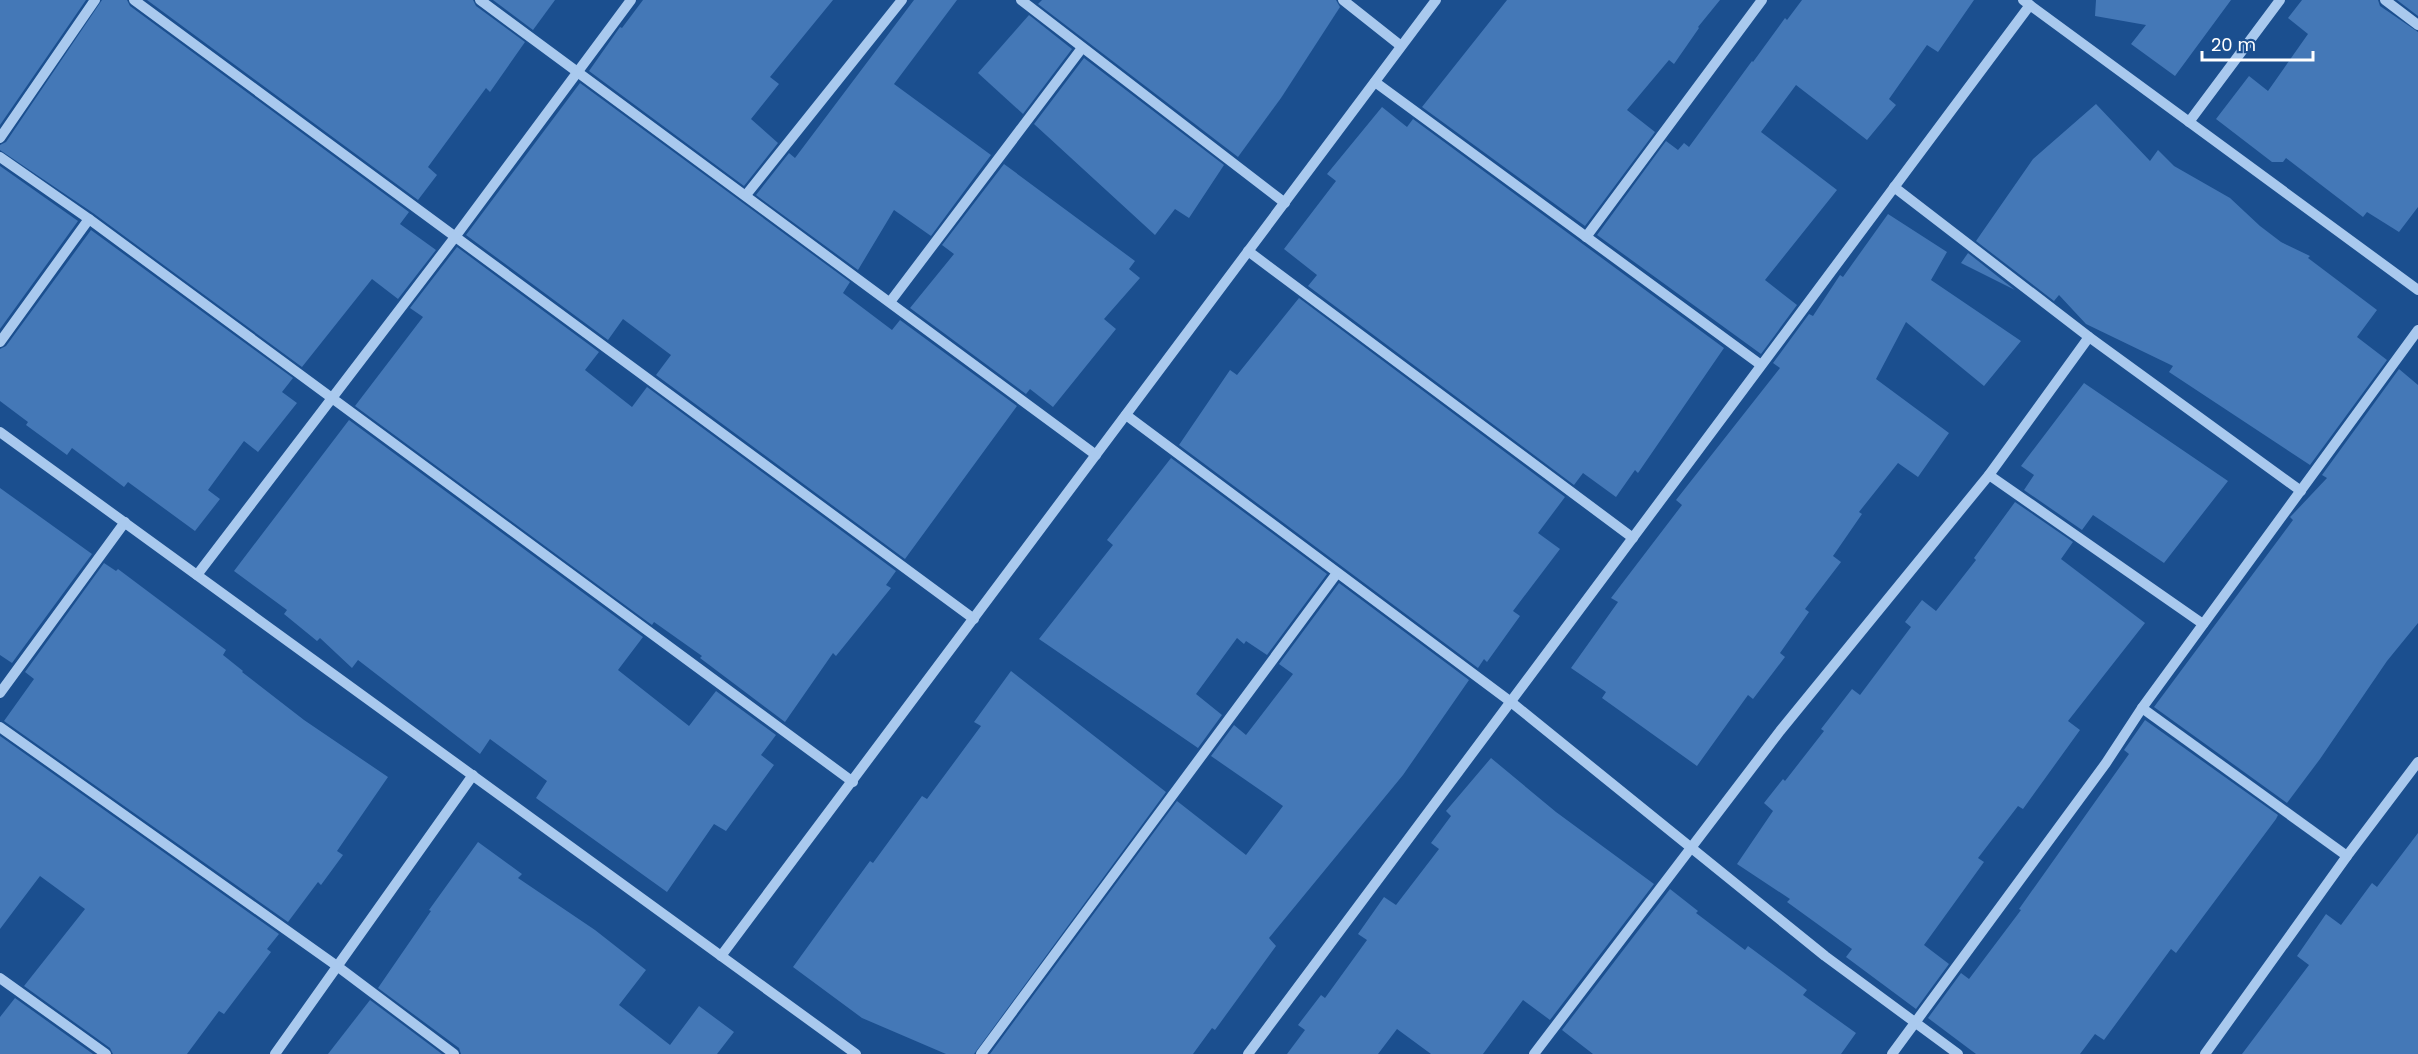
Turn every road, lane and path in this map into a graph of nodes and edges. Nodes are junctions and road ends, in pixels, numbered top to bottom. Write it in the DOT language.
graph roads {
  1 [pos="94,0"];
  2 [pos="134,0"];
  3 [pos="480,0"];
  4 [pos="631,0"];
  5 [pos="902,0"];
  6 [pos="1021,0"];
  7 [pos="1343,0"];
  8 [pos="1436,0"];
  9 [pos="1762,0"];
  10 [pos="2280,0"];
  11 [pos="2385,0"];
  12 [pos="2026,3"];
  13 [pos="2418,25"];
  14 [pos="1401,46"];
  15 [pos="1082,48"];
  16 [pos="576,72"];
  17 [pos="1376,82"];
  18 [pos="2189,122"];
  19 [pos="0,138"];
  20 [pos="0,157"];
  21 [pos="1894,188"];
  22 [pos="746,195"];
  23 [pos="1285,202"];
  24 [pos="89,219"];
  25 [pos="455,237"];
  26 [pos="1586,237"];
  27 [pos="1248,251"];
  28 [pos="2418,290"];
  29 [pos="890,302"];
  30 [pos="2418,330"];
  31 [pos="2089,337"];
  32 [pos="0,342"];
  33 [pos="1761,365"];
  34 [pos="331,397"];
  35 [pos="1126,415"];
  36 [pos="0,432"];
  37 [pos="1096,455"];
  38 [pos="1989,475"];
  39 [pos="2301,491"];
  40 [pos="125,522"];
  41 [pos="1633,538"];
  42 [pos="1338,573"];
  43 [pos="197,575"];
  44 [pos="974,619"];
  45 [pos="2203,624"];
  46 [pos="0,693"];
  47 [pos="1511,702"];
  48 [pos="2142,708"];
  49 [pos="0,727"];
  50 [pos="2418,762"];
  51 [pos="473,775"];
  52 [pos="852,782"];
  53 [pos="1691,849"];
  54 [pos="2347,856"];
  55 [pos="721,956"];
  56 [pos="337,966"];
  57 [pos="0,980"];
  58 [pos="1915,1023"];
  59 [pos="106,1054"];
  60 [pos="275,1054"];
  61 [pos="454,1054"];
  62 [pos="856,1054"];
  63 [pos="981,1054"];
  64 [pos="1248,1054"];
  65 [pos="1534,1054"];
  66 [pos="1892,1054"];
  67 [pos="1958,1054"];
  68 [pos="2205,1054"];
  1 -- 19 [label="street"];
  2 -- 25 [label="street"];
  3 -- 16 [label="street"];
  4 -- 16 [label="street"];
  5 -- 22 [label="street"];
  6 -- 15 [label="street"];
  7 -- 14 [label="street"];
  8 -- 14 [label="street"];
  9 -- 26 [label="street"];
  10 -- 18 [label="street"];
  11 -- 13 [label="street"];
  12 -- 18 [label="street"];
  12 -- 21 [label="street"];
  14 -- 17 [label="street"];
  15 -- 23 [label="street"];
  15 -- 29 [label="street"];
  16 -- 22 [label="street"];
  16 -- 25 [label="street"];
  17 -- 23 [label="street"];
  17 -- 26 [label="street"];
  18 -- 28 [label="street"];
  20 -- 24 [label="street"];
  21 -- 31 [label="street"];
  21 -- 33 [label="street"];
  22 -- 29 [label="street"];
  23 -- 27 [label="street"];
  24 -- 32 [label="street"];
  24 -- 34 [label="street"];
  25 -- 34 [label="street"];
  25 -- 44 [label="street"];
  26 -- 33 [label="street"];
  27 -- 35 [label="street"];
  27 -- 41 [label="street"];
  29 -- 37 [label="street"];
  30 -- 39 [label="street"];
  31 -- 38 [label="street"];
  31 -- 39 [label="street"];
  33 -- 41 [label="street"];
  34 -- 43 [label="street"];
  34 -- 52 [label="street"];
  35 -- 37 [label="street"];
  35 -- 42 [label="street"];
  36 -- 40 [label="street"];
  37 -- 44 [label="street"];
  38 -- 45 [label="street"];
  38 -- 53 [label="street"];
  39 -- 45 [label="street"];
  40 -- 43 [label="street"];
  40 -- 46 [label="street"];
  41 -- 47 [label="street"];
  42 -- 47 [label="street"];
  42 -- 63 [label="street"];
  43 -- 51 [label="street"];
  44 -- 52 [label="street"];
  45 -- 48 [label="street"];
  47 -- 53 [label="street"];
  47 -- 64 [label="street"];
  48 -- 54 [label="street"];
  48 -- 58 [label="street"];
  49 -- 56 [label="street"];
  50 -- 54 [label="street"];
  51 -- 55 [label="street"];
  51 -- 56 [label="street"];
  52 -- 55 [label="street"];
  53 -- 58 [label="street"];
  53 -- 65 [label="street"];
  54 -- 68 [label="street"];
  55 -- 62 [label="street"];
  56 -- 60 [label="street"];
  56 -- 61 [label="street"];
  57 -- 59 [label="street"];
  58 -- 66 [label="street"];
  58 -- 67 [label="street"];
}
